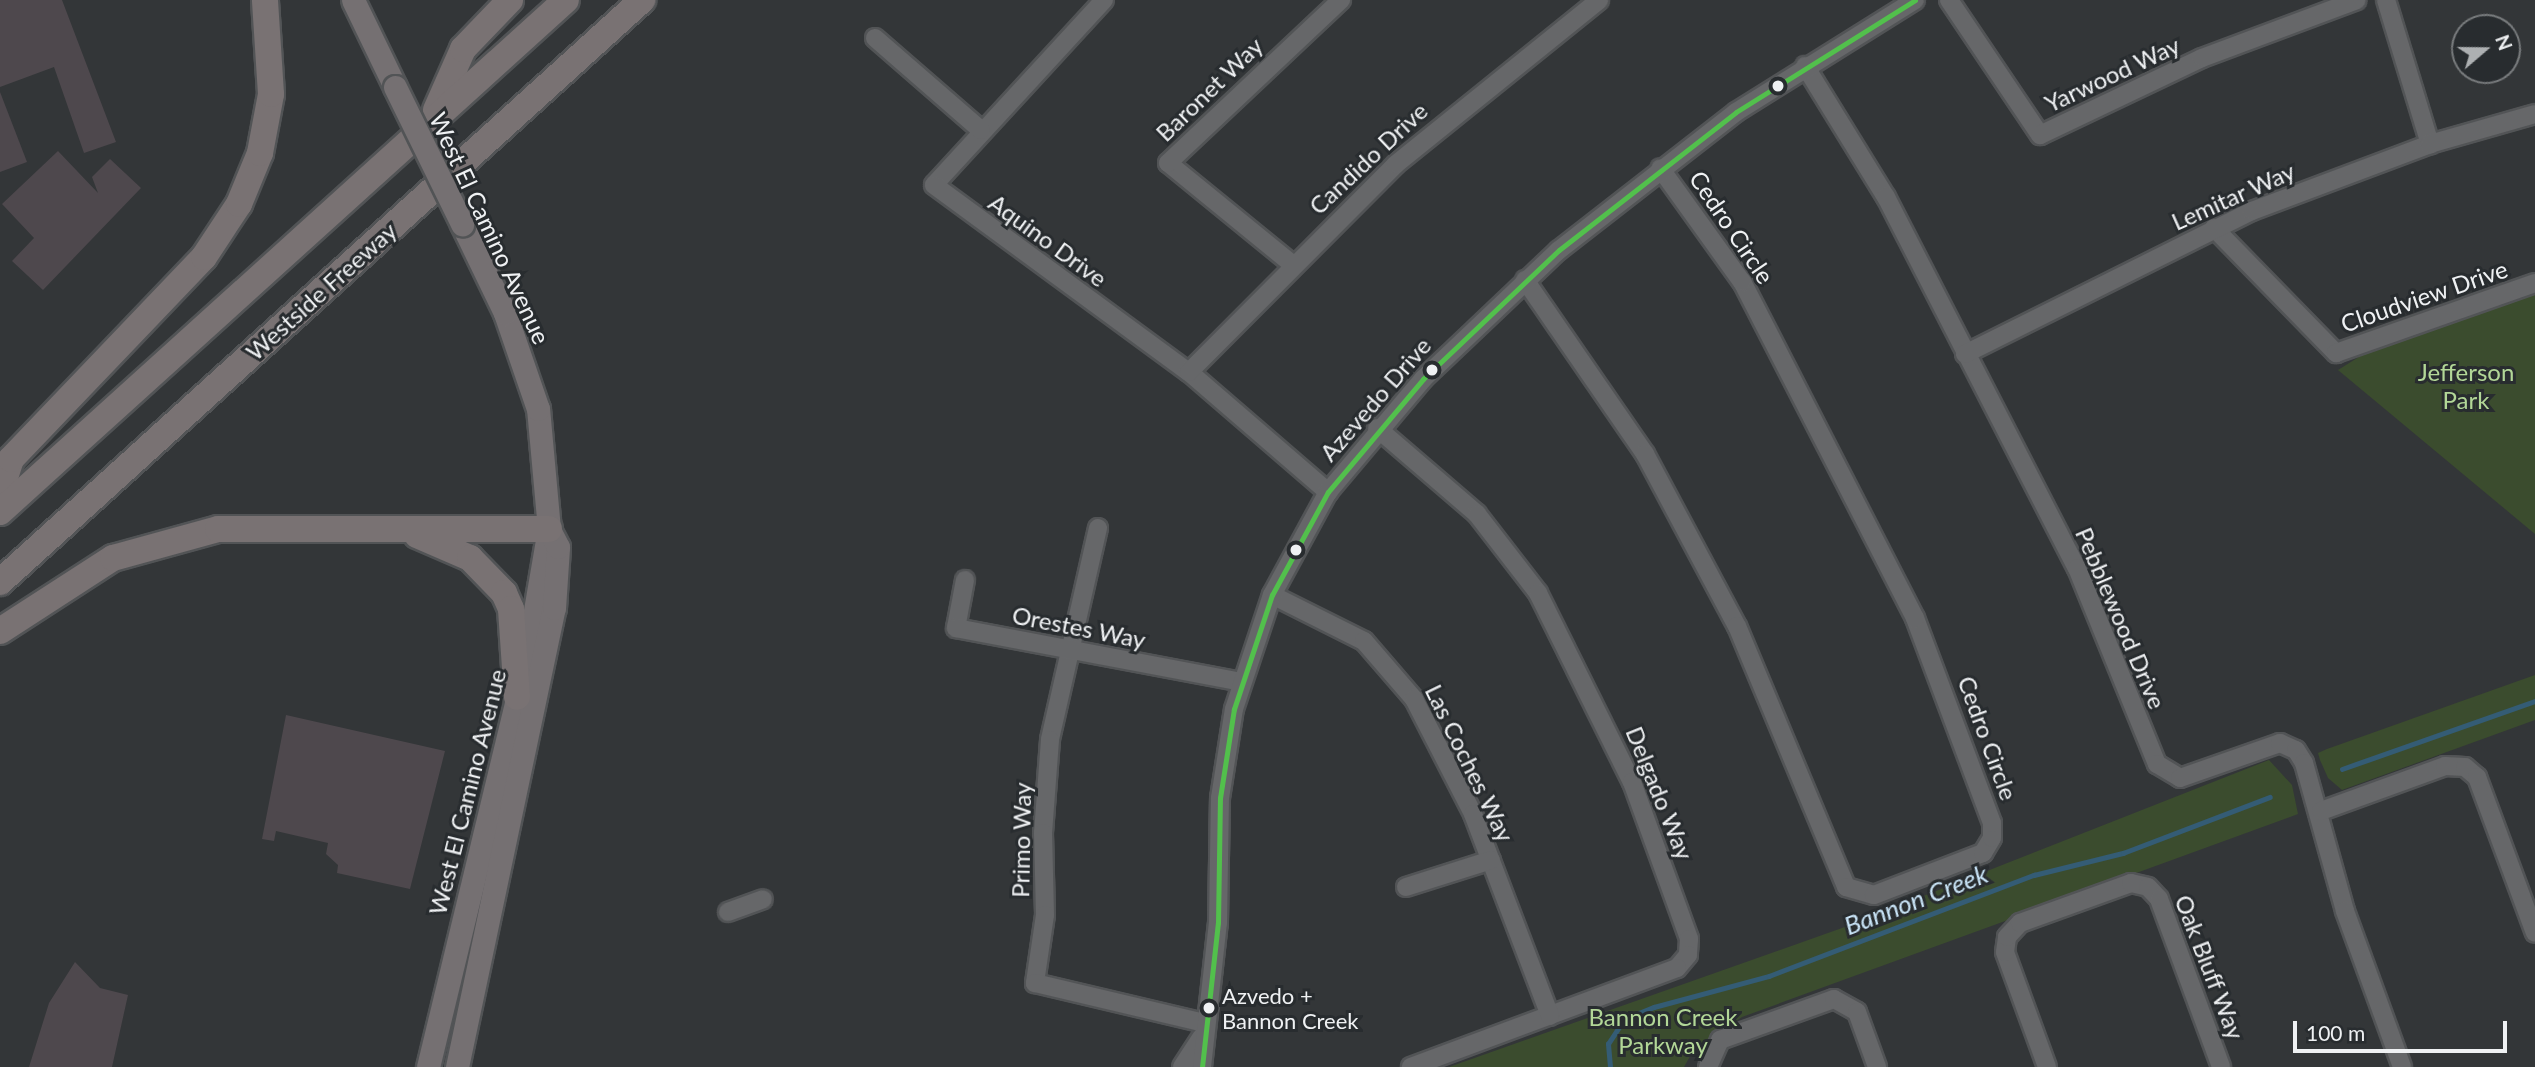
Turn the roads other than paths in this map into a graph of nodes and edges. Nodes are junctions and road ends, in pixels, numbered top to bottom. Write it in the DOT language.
graph roads {
  1 [pos="265,0"];
  2 [pos="353,0"];
  3 [pos="510,0"];
  4 [pos="566,0"];
  5 [pos="642,0"];
  6 [pos="1341,0"];
  7 [pos="1599,0"];
  8 [pos="1915,0"];
  9 [pos="1950,0"];
  10 [pos="2357,0"];
  11 [pos="2386,0"];
  12 [pos="1097,2"];
  13 [pos="875,38"];
  14 [pos="1805,66"];
  15 [pos="2535,114"];
  16 [pos="433,118"];
  17 [pos="981,130"];
  18 [pos="2430,144"];
  19 [pos="1660,168"];
  20 [pos="2214,228"];
  21 [pos="1292,264"];
  22 [pos="1525,280"];
  23 [pos="2535,283"];
  24 [pos="1965,354"];
  25 [pos="1189,372"];
  26 [pos="1377,428"];
  27 [pos="1328,492"];
  28 [pos="0,493"];
  29 [pos="0,512"];
  30 [pos="1098,528"];
  31 [pos="549,529"];
  32 [pos="406,531"];
  33 [pos="965,580"];
  34 [pos="0,582"];
  35 [pos="1272,595"];
  36 [pos="0,631"];
  37 [pos="1069,650"];
  38 [pos="1241,682"];
  39 [pos="517,697"];
  40 [pos="2321,811"];
  41 [pos="1491,860"];
  42 [pos="1406,887"];
  43 [pos="763,899"];
  44 [pos="728,912"];
  45 [pos="2535,933"];
  46 [pos="1550,1016"];
  47 [pos="1203,1030"];
  48 [pos="428,1067"];
  49 [pos="457,1067"];
  50 [pos="1182,1067"];
  51 [pos="1202,1067"];
  52 [pos="1411,1067"];
  53 [pos="1708,1067"];
  54 [pos="1877,1067"];
  55 [pos="2047,1067"];
  56 [pos="2221,1067"];
  57 [pos="2402,1067"];
  1 -- 28 [label="highway"];
  2 -- 31 [label="main road, West El Camino Avenue, bridge"];
  3 -- 16 [label="highway"];
  4 -- 16 [label="highway"];
  5 -- 34 [label="highway, Westside Freeway"];
  6 -- 21 [label="street, Baronet Way"];
  7 -- 21 [label="street, Candido Drive"];
  8 -- 14 [label="street, Azevedo Drive"];
  9 -- 10 [label="street, Yarwood Way"];
  11 -- 18 [label="street"];
  12 -- 17 [label="street, Aquino Drive"];
  13 -- 17 [label="street"];
  14 -- 19 [label="street, Azevedo Drive"];
  14 -- 24 [label="street, Pebblewood Drive"];
  15 -- 18 [label="street, Lemitar Way"];
  16 -- 29 [label="highway"];
  17 -- 25 [label="street, Aquino Drive"];
  18 -- 20 [label="street, Lemitar Way"];
  19 -- 22 [label="street, Azevedo Drive"];
  19 -- 22 [label="street, Cedro Circle"];
  20 -- 23 [label="street, Cloudview Drive"];
  20 -- 24 [label="street, Lemitar Way"];
  21 -- 25 [label="street, Candido Drive"];
  22 -- 26 [label="street, Azevedo Drive"];
  24 -- 40 [label="street, Pebblewood Drive"];
  25 -- 27 [label="street, Aquino Drive"];
  26 -- 27 [label="street, Azevedo Drive"];
  26 -- 46 [label="street, Delgado Way"];
  27 -- 35 [label="street, Azevedo Drive"];
  30 -- 37 [label="street, Primo Way"];
  31 -- 32 [label="highway"];
  31 -- 39 [label="main road, West El Camino Avenue"];
  31 -- 49 [label="main road, West El Camino Avenue"];
  32 -- 36 [label="highway"];
  32 -- 39 [label="highway"];
  33 -- 37 [label="street, Orestes Way"];
  35 -- 38 [label="street, Azevedo Drive"];
  35 -- 41 [label="street, Las Coches Way"];
  37 -- 38 [label="street, Orestes Way"];
  37 -- 47 [label="street, Primo Way"];
  38 -- 47 [label="street, Azevedo Drive"];
  39 -- 48 [label="main road, West El Camino Avenue"];
  40 -- 45 [label="street"];
  40 -- 57 [label="street, Pebblewood Drive"];
  41 -- 42 [label="street"];
  41 -- 46 [label="street, Las Coches Way"];
  43 -- 44 [label="street"];
  46 -- 52 [label="street, Delgado Way"];
  47 -- 50 [label="street, Azevedo Drive"];
  47 -- 51 [label="street, Azevedo Drive"];
  53 -- 54 [label="street"];
  55 -- 56 [label="street, Oak Bluff Way"];
}
